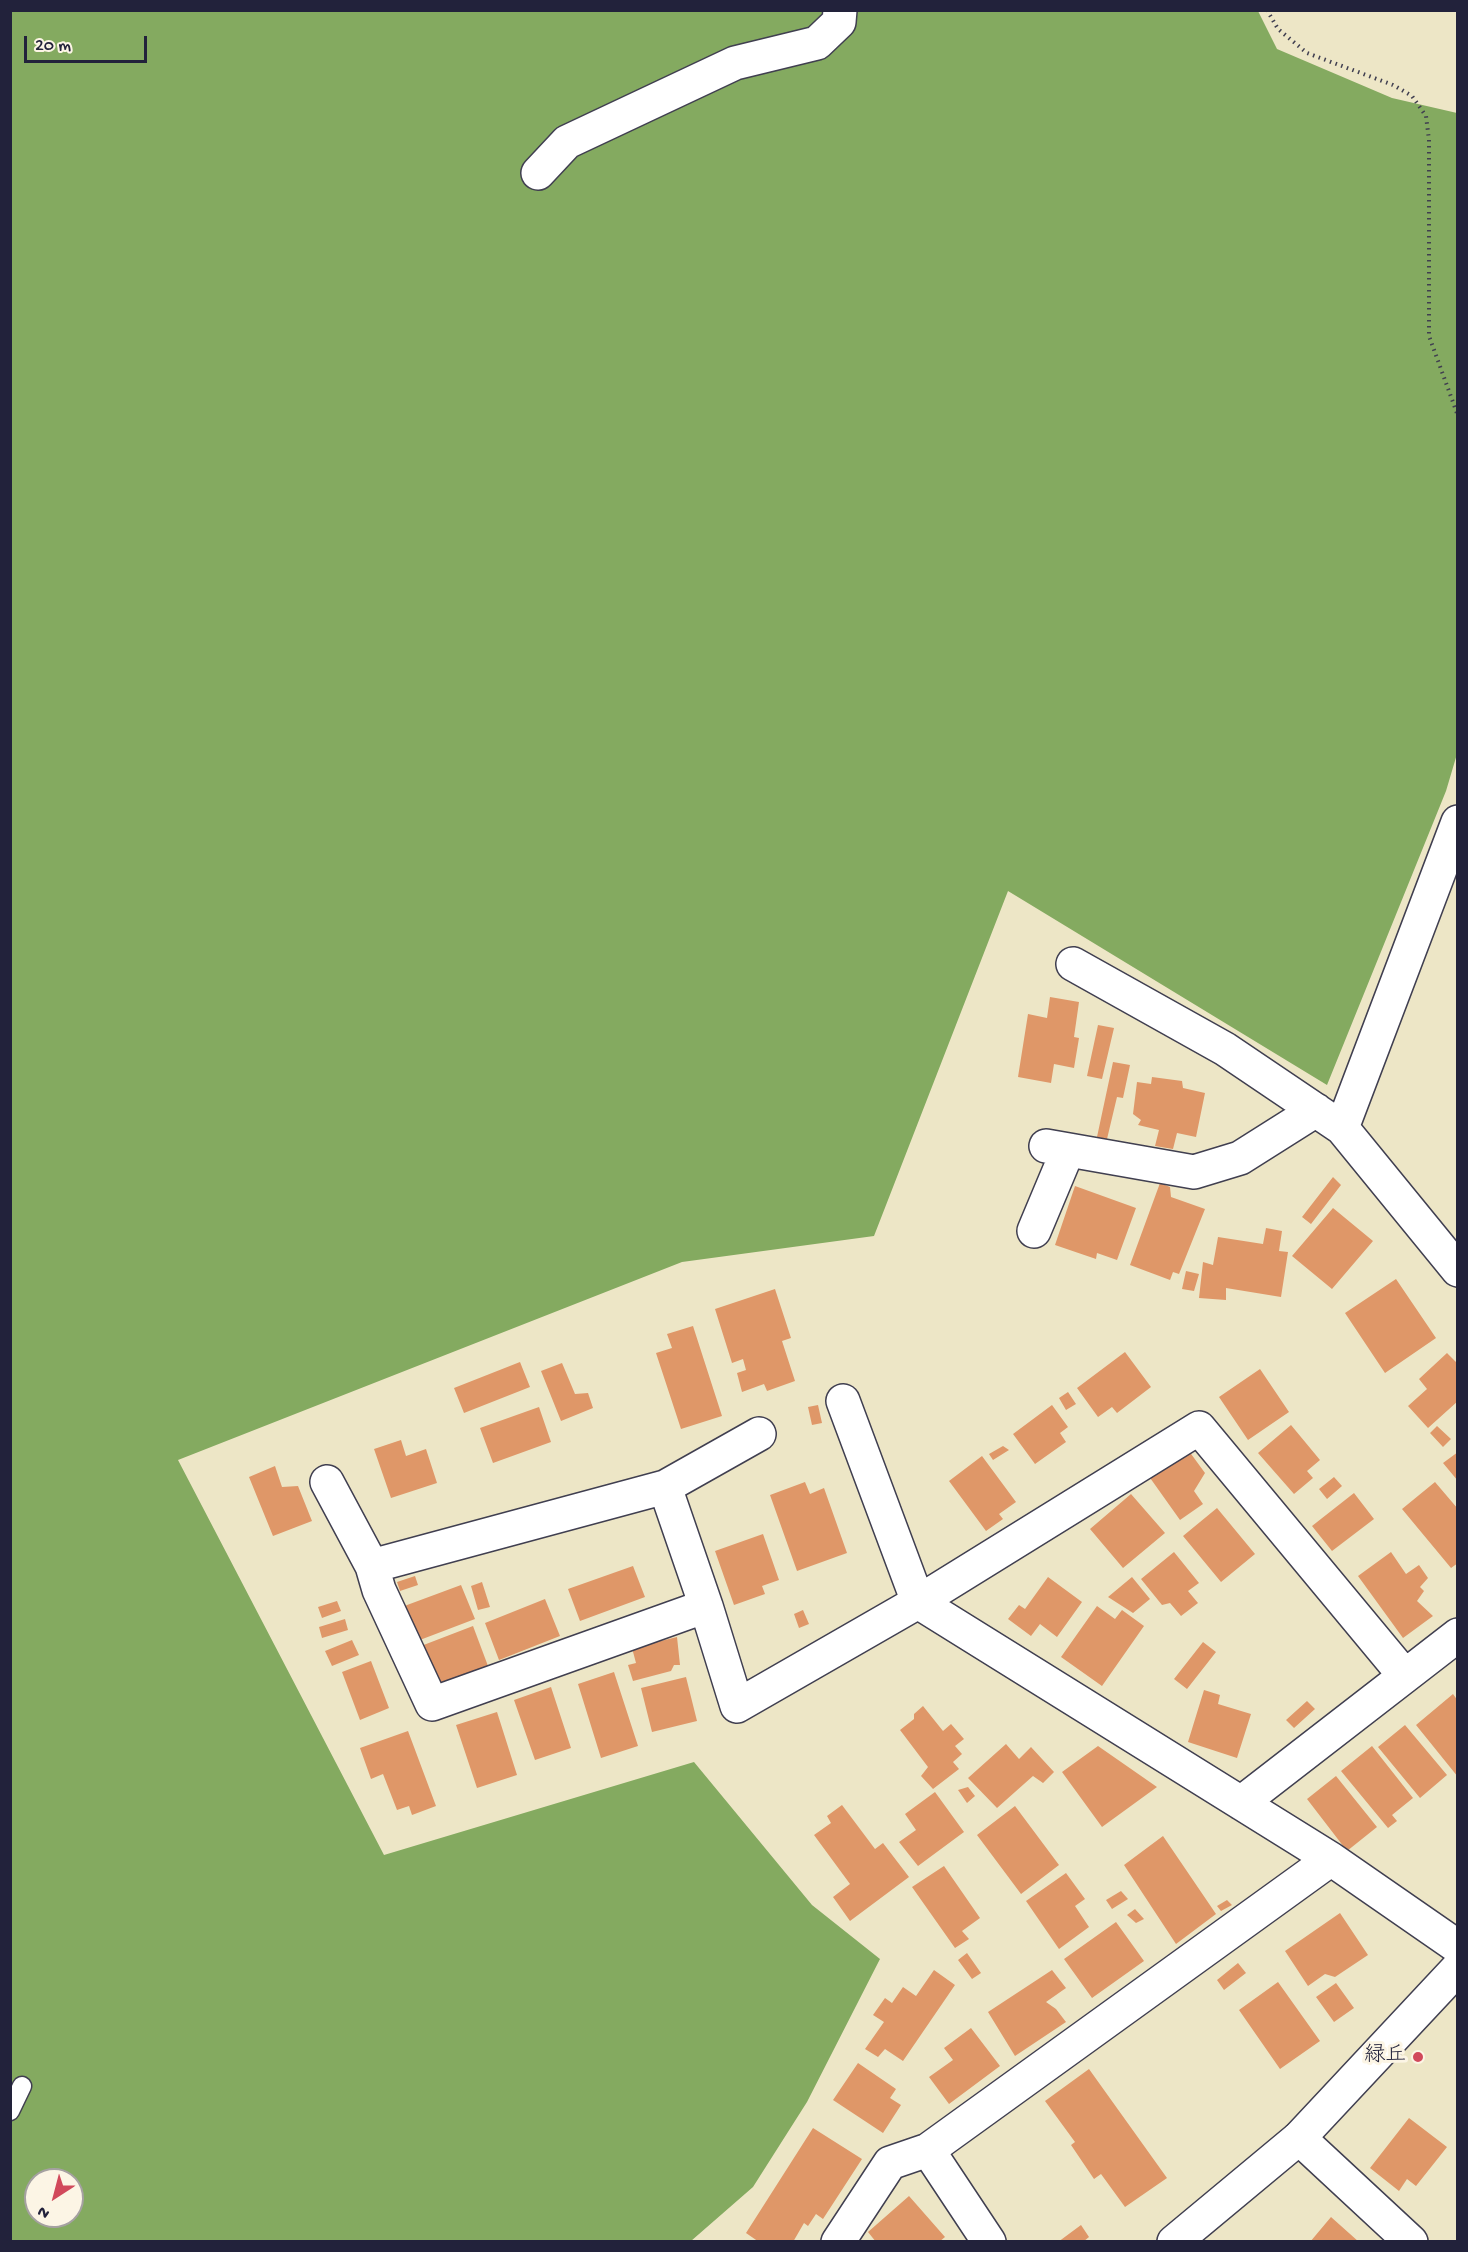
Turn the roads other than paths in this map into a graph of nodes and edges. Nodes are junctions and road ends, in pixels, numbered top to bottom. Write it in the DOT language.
graph roads {
  1 [pos="840,10"];
  2 [pos="538,173"];
  3 [pos="1458,822"];
  4 [pos="1073,964"];
  5 [pos="1316,1110"];
  6 [pos="1342,1128"];
  7 [pos="1034,1231"];
  8 [pos="1458,1270"];
  9 [pos="843,1401"];
  10 [pos="759,1434"];
  11 [pos="327,1482"];
  12 [pos="665,1487"];
  13 [pos="372,1566"];
  14 [pos="918,1602"];
  15 [pos="706,1606"];
  16 [pos="1458,1635"];
  17 [pos="1405,1676"];
  18 [pos="1241,1803"];
  19 [pos="1330,1859"];
  20 [pos="1458,1947"];
  21 [pos="1458,1968"];
  22 [pos="22,2086"];
  23 [pos="10,2111"];
  24 [pos="1299,2138"];
  25 [pos="928,2150"];
  26 [pos="838,2241"];
  27 [pos="989,2241"];
  28 [pos="1174,2241"];
  29 [pos="1411,2241"];
  1 -- 2 [label="street"];
  3 -- 6 [label="street"];
  4 -- 5 [label="street"];
  5 -- 6 [label="street"];
  5 -- 7 [label="street"];
  6 -- 8 [label="street"];
  9 -- 14 [label="street"];
  10 -- 12 [label="street"];
  11 -- 13 [label="street"];
  12 -- 13 [label="street"];
  12 -- 15 [label="street"];
  13 -- 15 [label="street"];
  14 -- 15 [label="street"];
  14 -- 17 [label="street"];
  14 -- 18 [label="street"];
  16 -- 17 [label="street"];
  17 -- 18 [label="street"];
  18 -- 19 [label="street"];
  19 -- 20 [label="street"];
  19 -- 25 [label="street"];
  21 -- 24 [label="street"];
  22 -- 23 [label="lane"];
  24 -- 28 [label="street"];
  24 -- 29 [label="street"];
  25 -- 26 [label="street"];
  25 -- 27 [label="street"];
}
